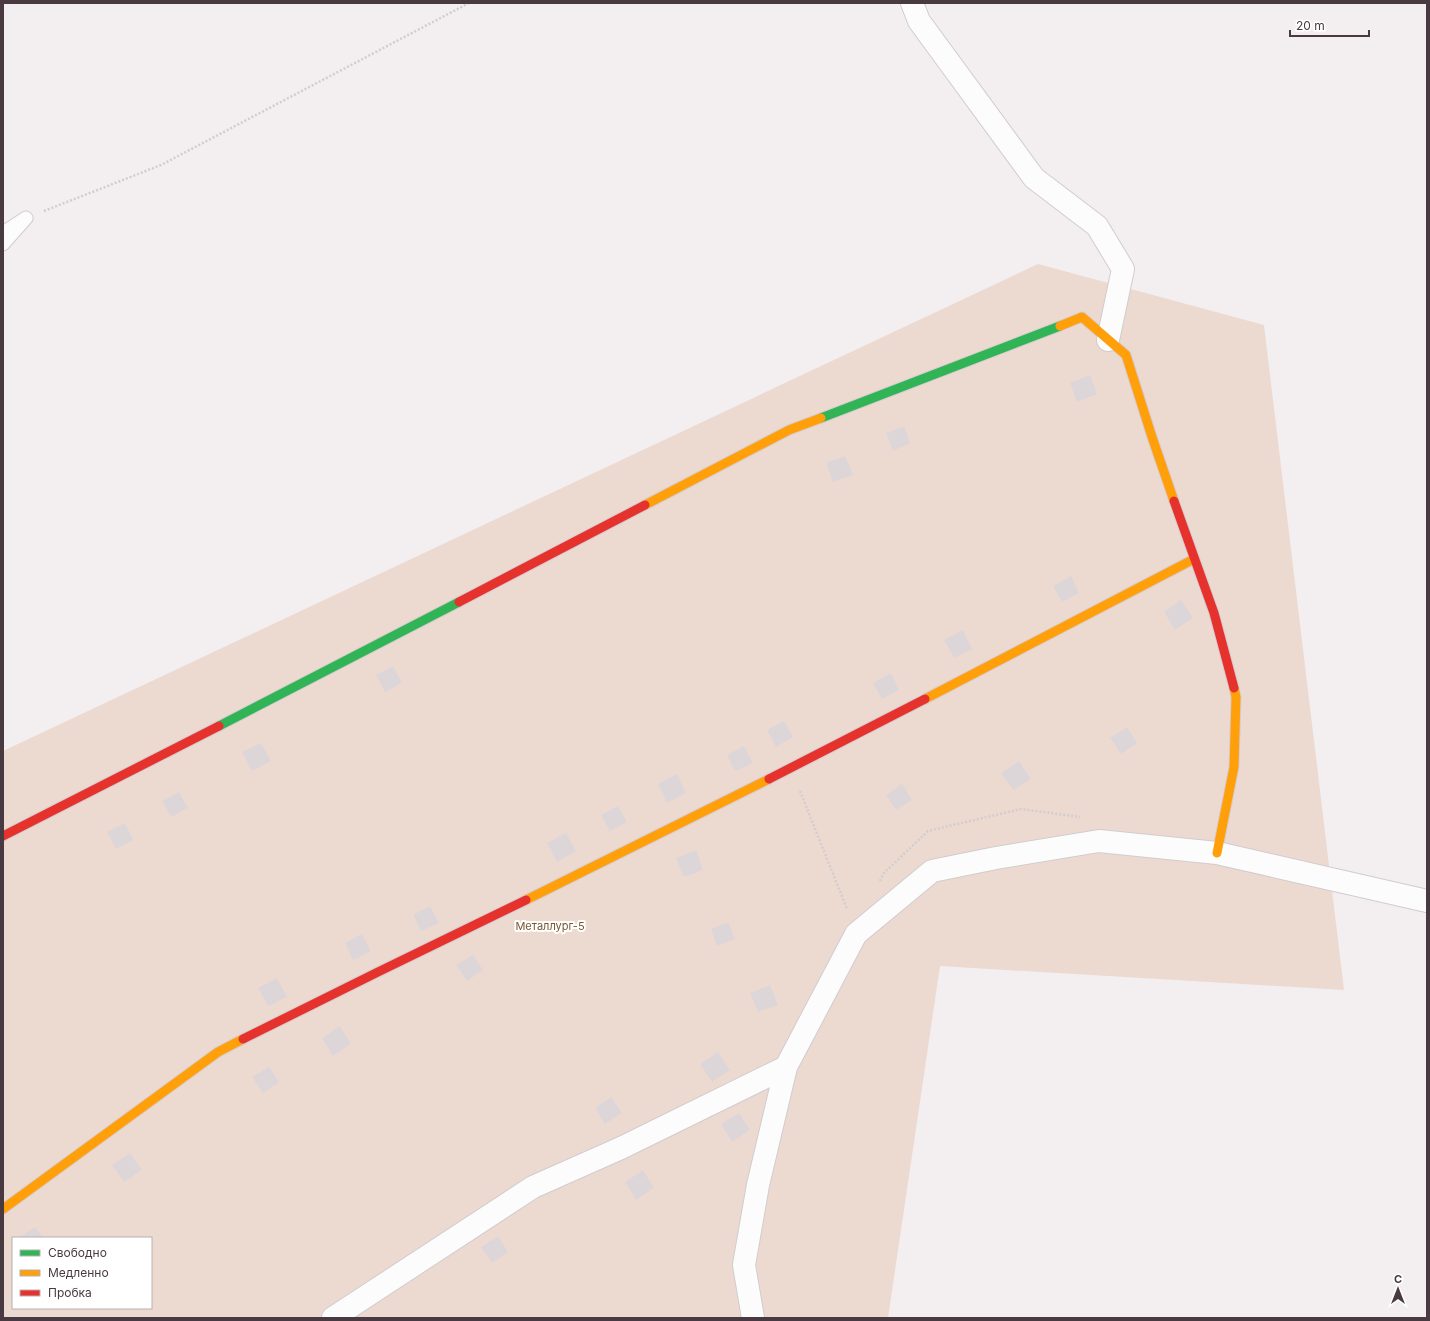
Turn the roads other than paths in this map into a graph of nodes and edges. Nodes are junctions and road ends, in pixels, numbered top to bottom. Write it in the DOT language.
graph roads {
  1 [pos="912,3"];
  2 [pos="3,233"];
  3 [pos="3,244"];
  4 [pos="1108,340"];
  5 [pos="1194,559"];
  6 [pos="3,836"];
  7 [pos="1217,853"];
  8 [pos="1427,901"];
  9 [pos="786,1067"];
  10 [pos="3,1209"];
  11 [pos="333,1318"];
  12 [pos="753,1318"];
  1 -- 4 [label="street"];
  2 -- 3 [label="lane"];
  4 -- 5 [label="street"];
  4 -- 6 [label="street"];
  5 -- 7 [label="street"];
  5 -- 10 [label="street"];
  7 -- 8 [label="street"];
  7 -- 9 [label="street"];
  9 -- 11 [label="street"];
  9 -- 12 [label="street"];
}
